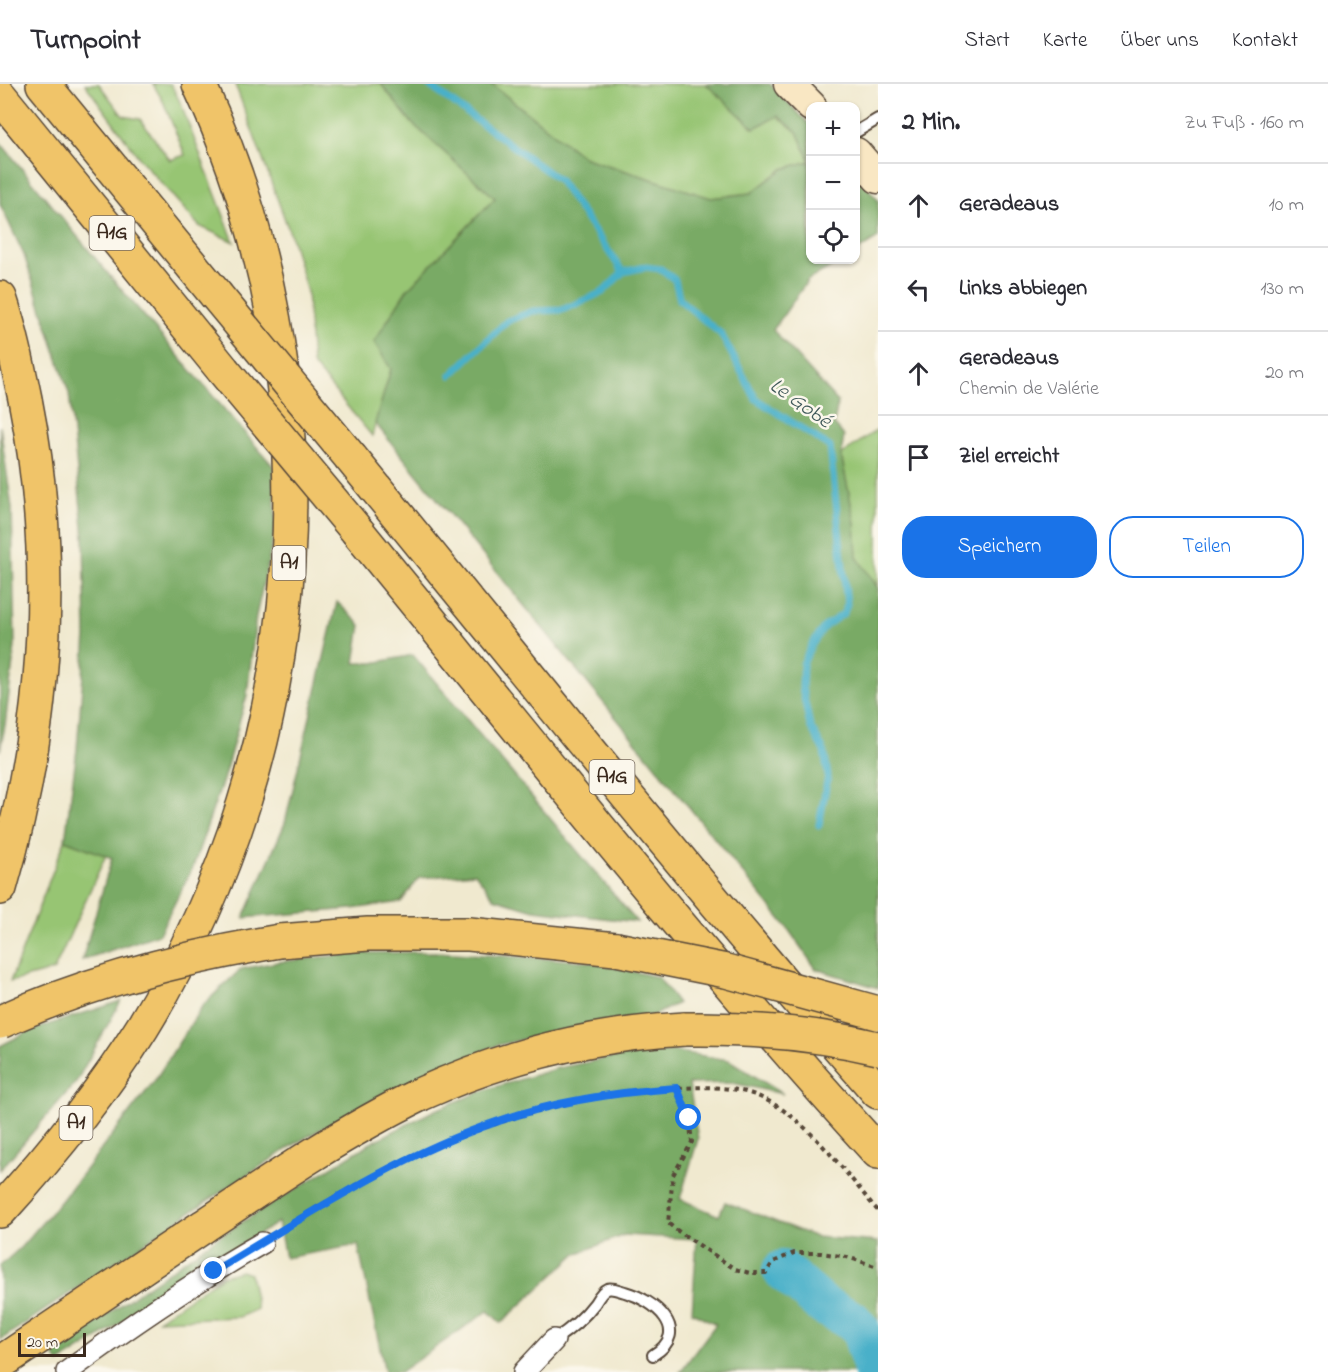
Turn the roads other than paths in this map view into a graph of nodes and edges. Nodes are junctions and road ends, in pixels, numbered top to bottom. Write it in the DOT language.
graph roads {
  1 [pos="43,84"];
  2 [pos="199,84"];
  3 [pos="789,84"];
  4 [pos="0,96"];
  5 [pos="807,102"];
  6 [pos="878,119"];
  7 [pos="860,129"];
  8 [pos="858,156"];
  9 [pos="878,178"];
  10 [pos="0,298"];
  11 [pos="0,888"];
  12 [pos="878,1013"];
  13 [pos="0,1022"];
  14 [pos="878,1048"];
  15 [pos="878,1092"];
  16 [pos="878,1152"];
  17 [pos="0,1211"];
  18 [pos="262,1243"];
  19 [pos="554,1340"];
  20 [pos="653,1355"];
  21 [pos="0,1363"];
  22 [pos="67,1372"];
  23 [pos="524,1372"];
  1 -- 15 [label="highway, A1G, bridge"];
  2 -- 17 [label="highway, A1"];
  3 -- 5 [label="street"];
  4 -- 16 [label="highway, A1G, bridge"];
  6 -- 7 [label="lane"];
  8 -- 9 [label="street"];
  10 -- 11 [label="highway"];
  12 -- 13 [label="highway, bridge"];
  14 -- 21 [label="highway, bridge"];
  18 -- 22 [label="street"];
  19 -- 20 [label="lane"];
  19 -- 23 [label="street"];
}
